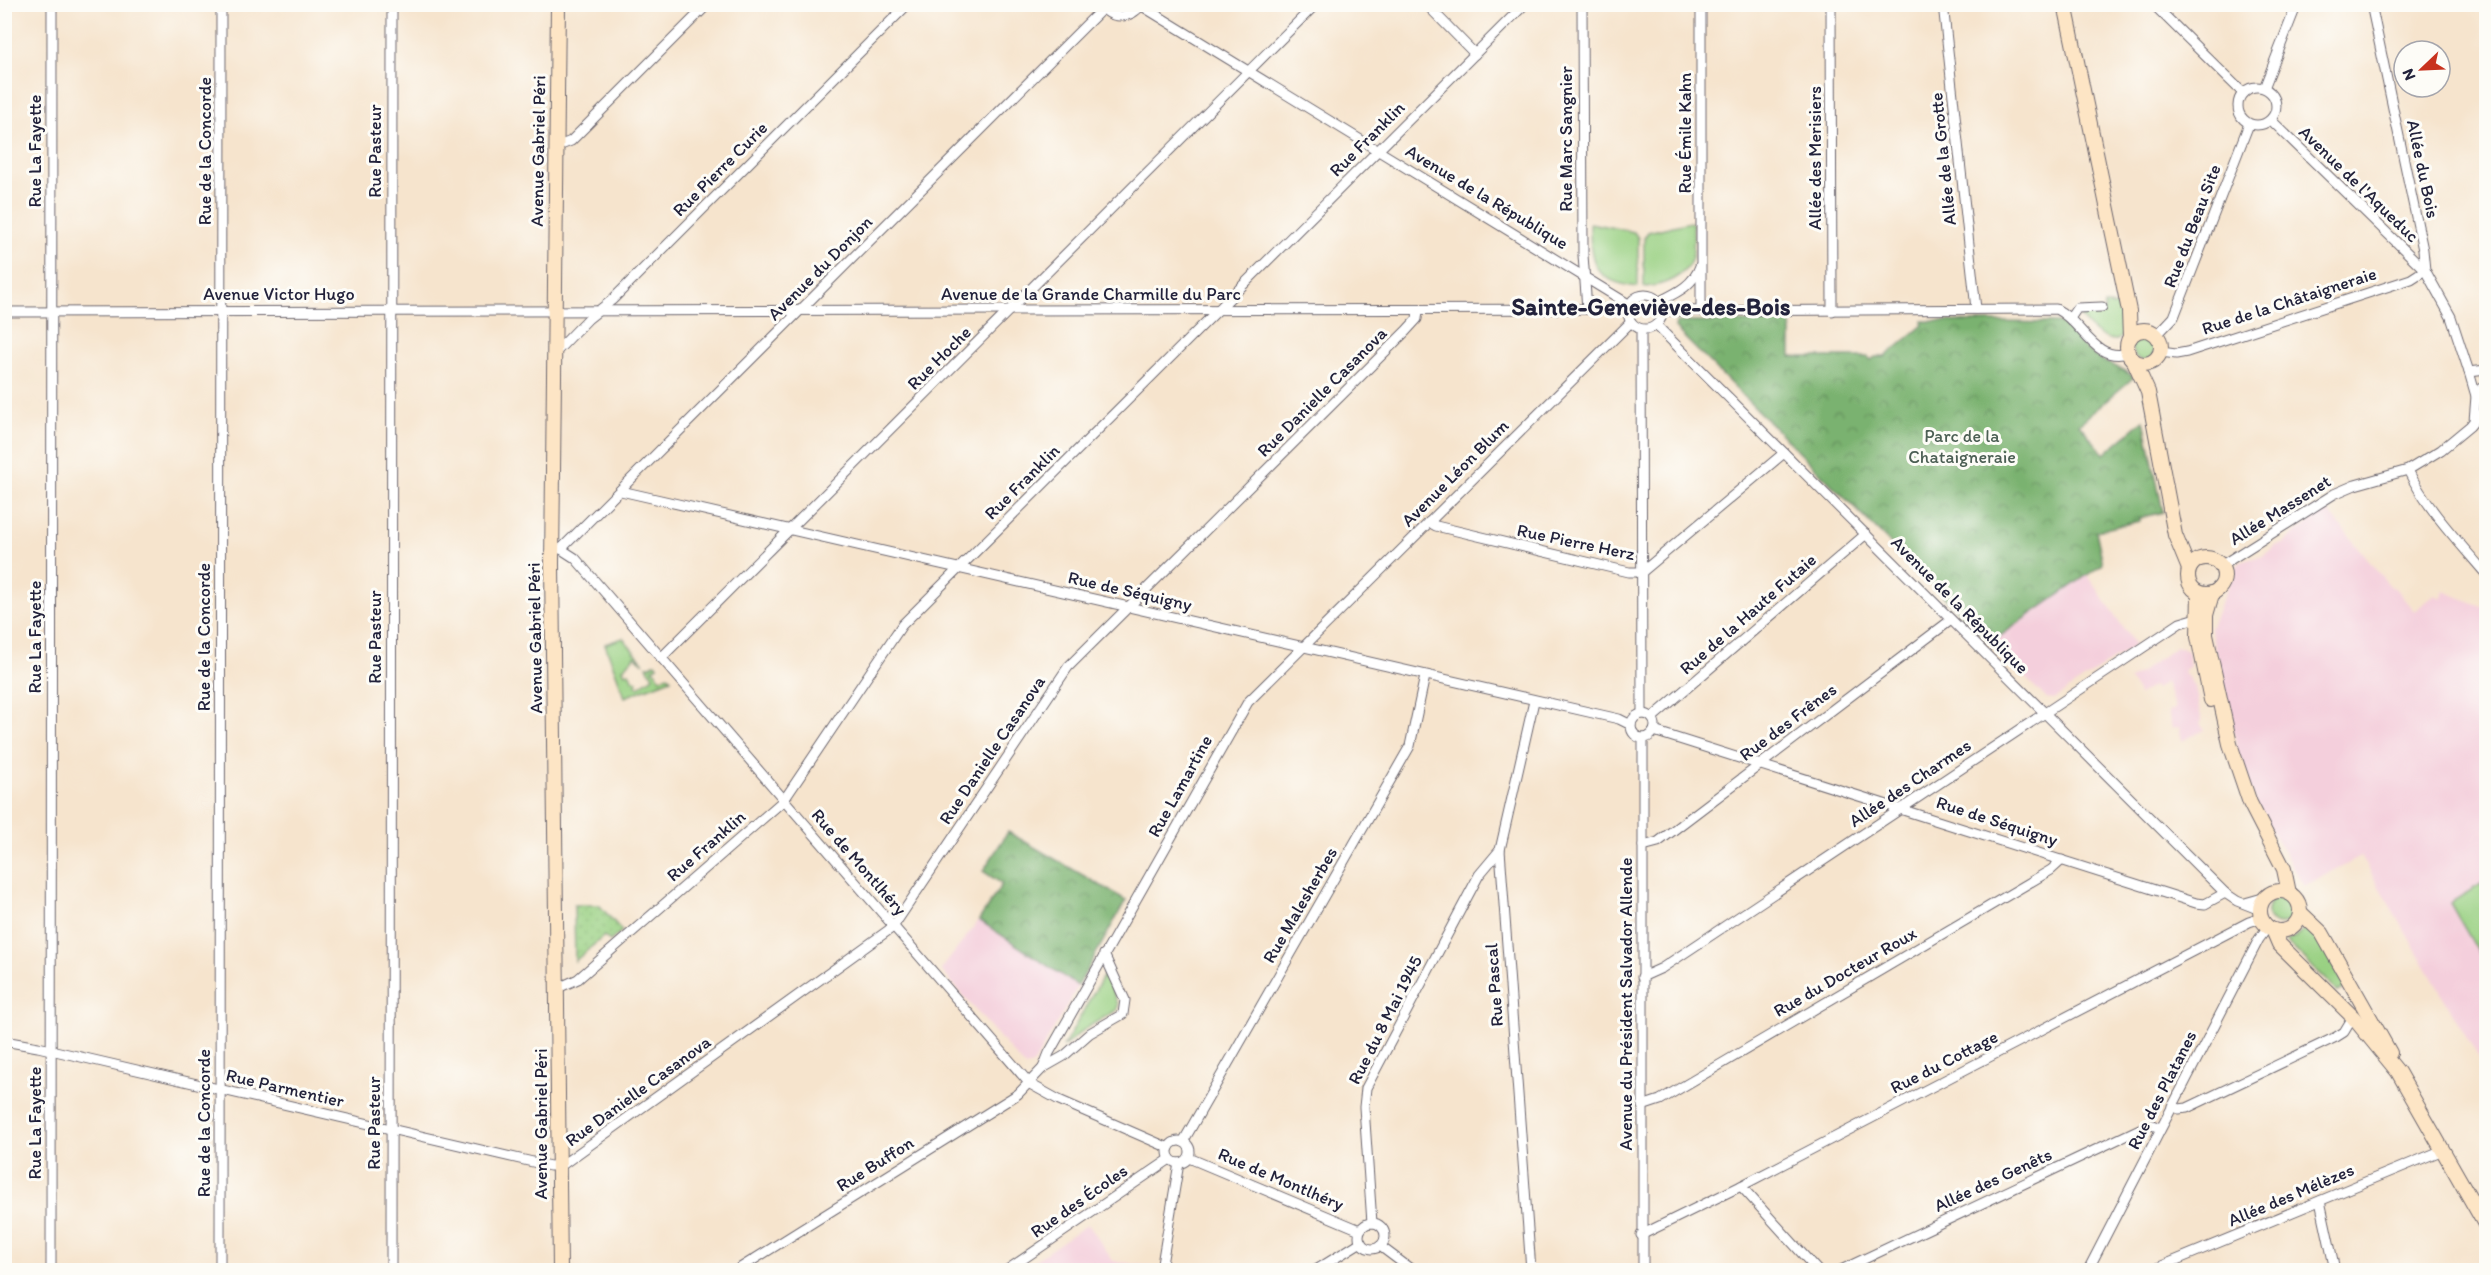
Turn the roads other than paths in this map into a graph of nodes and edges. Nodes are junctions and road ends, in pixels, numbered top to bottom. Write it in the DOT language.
graph roads {
  1 [pos="52,4"];
  2 [pos="221,4"];
  3 [pos="392,4"];
  4 [pos="558,4"];
  5 [pos="708,4"];
  6 [pos="908,4"];
  7 [pos="1316,4"];
  8 [pos="1426,4"];
  9 [pos="1525,4"];
  10 [pos="1582,4"];
  11 [pos="1701,4"];
  12 [pos="1831,4"];
  13 [pos="1943,4"];
  14 [pos="2065,4"];
  15 [pos="2152,4"];
  16 [pos="2297,4"];
  17 [pos="2371,4"];
  18 [pos="1142,5"];
  19 [pos="1101,7"];
  20 [pos="1475,54"];
  21 [pos="1249,71"];
  22 [pos="2264,88"];
  23 [pos="2243,93"];
  24 [pos="2271,120"];
  25 [pos="2249,124"];
  26 [pos="556,147"];
  27 [pos="1379,150"];
  28 [pos="1701,261"];
  29 [pos="2425,270"];
  30 [pos="1584,276"];
  31 [pos="1660,307"];
  32 [pos="2102,307"];
  33 [pos="1629,308"];
  34 [pos="1010,309"];
  35 [pos="1587,309"];
  36 [pos="1976,309"];
  37 [pos="392,310"];
  38 [pos="554,310"];
  39 [pos="801,310"];
  40 [pos="1218,310"];
  41 [pos="1418,310"];
  42 [pos="1832,310"];
  43 [pos="221,311"];
  44 [pos="597,311"];
  45 [pos="1701,311"];
  46 [pos="2130,311"];
  47 [pos="4,312"];
  48 [pos="52,312"];
  49 [pos="2071,317"];
  50 [pos="1631,322"];
  51 [pos="1656,325"];
  52 [pos="1641,328"];
  53 [pos="2151,332"];
  54 [pos="2130,338"];
  55 [pos="554,354"];
  56 [pos="2131,357"];
  57 [pos="2158,357"];
  58 [pos="2487,370"];
  59 [pos="2469,372"];
  60 [pos="2487,384"];
  61 [pos="2148,392"];
  62 [pos="2476,396"];
  63 [pos="2476,413"];
  64 [pos="2487,427"];
  65 [pos="1784,453"];
  66 [pos="2408,470"];
  67 [pos="621,491"];
  68 [pos="1429,522"];
  69 [pos="790,530"];
  70 [pos="1866,534"];
  71 [pos="557,549"];
  72 [pos="2194,564"];
  73 [pos="2222,566"];
  74 [pos="959,568"];
  75 [pos="1642,572"];
  76 [pos="2487,574"];
  77 [pos="2206,593"];
  78 [pos="1128,608"];
  79 [pos="2197,618"];
  80 [pos="1951,620"];
  81 [pos="1303,647"];
  82 [pos="660,658"];
  83 [pos="1425,676"];
  84 [pos="1534,701"];
  85 [pos="2045,712"];
  86 [pos="1642,714"];
  87 [pos="1652,718"];
  88 [pos="1631,725"];
  89 [pos="1654,731"];
  90 [pos="1643,738"];
  91 [pos="1761,764"];
  92 [pos="784,800"];
  93 [pos="1902,808"];
  94 [pos="1643,846"];
  95 [pos="1500,850"];
  96 [pos="2062,860"];
  97 [pos="2284,892"];
  98 [pos="2225,893"];
  99 [pos="2245,903"];
  100 [pos="2301,913"];
  101 [pos="2266,917"];
  102 [pos="893,927"];
  103 [pos="1104,954"];
  104 [pos="1642,976"];
  105 [pos="558,988"];
  106 [pos="2353,1017"];
  107 [pos="4,1041"];
  108 [pos="51,1050"];
  109 [pos="1043,1068"];
  110 [pos="2398,1072"];
  111 [pos="1030,1084"];
  112 [pos="220,1090"];
  113 [pos="1642,1106"];
  114 [pos="2172,1106"];
  115 [pos="2160,1128"];
  116 [pos="391,1130"];
  117 [pos="1183,1142"];
  118 [pos="1168,1148"];
  119 [pos="2443,1150"];
  120 [pos="1189,1158"];
  121 [pos="1175,1161"];
  122 [pos="559,1167"];
  123 [pos="1741,1186"];
  124 [pos="2320,1201"];
  125 [pos="1372,1222"];
  126 [pos="2487,1226"];
  127 [pos="1360,1230"];
  128 [pos="1641,1235"];
  129 [pos="1361,1242"];
  130 [pos="1380,1246"];
  131 [pos="51,1270"];
  132 [pos="220,1270"];
  133 [pos="391,1270"];
  134 [pos="560,1270"];
  135 [pos="737,1270"];
  136 [pos="1007,1270"];
  137 [pos="1161,1270"];
  138 [pos="1316,1270"];
  139 [pos="1412,1270"];
  140 [pos="1531,1270"];
  141 [pos="1642,1270"];
  142 [pos="1817,1270"];
  143 [pos="1841,1270"];
  144 [pos="2088,1270"];
  145 [pos="2152,1270"];
  146 [pos="2335,1270"];
  1 -- 48 [label="street, Rue La Fayette"];
  2 -- 43 [label="street, Rue de la Concorde"];
  3 -- 37 [label="street, Rue Pasteur"];
  4 -- 26 [label="main road, Avenue Gabriel Péri"];
  5 -- 26 [label="street"];
  6 -- 44 [label="street, Rue Pierre Curie"];
  7 -- 21 [label="street, Rue Hoche"];
  8 -- 20 [label="street"];
  9 -- 20 [label="street, Rue Franklin"];
  10 -- 30 [label="street, Rue Marc Sangnier"];
  11 -- 28 [label="street, Rue Émile Kahn"];
  12 -- 42 [label="street, Allée des Merisiers"];
  13 -- 36 [label="street, Allée de la Grotte"];
  14 -- 46 [label="main road"];
  15 -- 23 [label="street"];
  16 -- 22 [label="street"];
  17 -- 29 [label="street, Allée du Bois"];
  18 -- 19 [label="street"];
  18 -- 21 [label="street, Avenue de la République"];
  19 -- 39 [label="street, Avenue du Donjon"];
  20 -- 27 [label="street, Rue Franklin"];
  21 -- 27 [label="street, Avenue de la République"];
  21 -- 34 [label="street, Rue Hoche"];
  22 -- 23 [label="street"];
  22 -- 24 [label="street"];
  23 -- 25 [label="street"];
  24 -- 25 [label="street"];
  24 -- 29 [label="street, Avenue de l'Aqueduc"];
  25 -- 53 [label="street, Rue du Beau Site"];
  26 -- 38 [label="main road, Avenue Gabriel Péri"];
  27 -- 30 [label="street, Avenue de la République"];
  27 -- 40 [label="street, Rue Franklin"];
  28 -- 31 [label="street"];
  28 -- 45 [label="street, Rue Émile Kahn"];
  29 -- 57 [label="street, Rue de la Châtaigneraie"];
  29 -- 59 [label="street"];
  30 -- 33 [label="street, Avenue de la République"];
  30 -- 35 [label="street, Rue Marc Sangnier"];
  31 -- 33 [label="street"];
  31 -- 45 [label="street"];
  31 -- 51 [label="street"];
  32 -- 49 [label="street"];
  33 -- 35 [label="street, Avenue de la Grande Charmille du Parc"];
  33 -- 50 [label="street"];
  34 -- 39 [label="street, Avenue de la Grande Charmille du Parc"];
  34 -- 40 [label="street, Avenue de la Grande Charmille du Parc"];
  34 -- 69 [label="street, Rue Hoche"];
  35 -- 41 [label="street, Avenue de la Grande Charmille du Parc"];
  36 -- 42 [label="street"];
  36 -- 49 [label="street"];
  37 -- 38 [label="street, Avenue Victor Hugo"];
  37 -- 43 [label="street, Avenue Victor Hugo"];
  37 -- 116 [label="street, Rue Pasteur"];
  38 -- 44 [label="street, Avenue de la Grande Charmille du Parc"];
  38 -- 55 [label="main road, Avenue Gabriel Péri"];
  39 -- 44 [label="street, Avenue de la Grande Charmille du Parc"];
  39 -- 67 [label="street, Avenue du Donjon"];
  40 -- 41 [label="street, Avenue de la Grande Charmille du Parc"];
  40 -- 74 [label="street, Rue Franklin"];
  41 -- 78 [label="street, Rue Danielle Casanova"];
  42 -- 45 [label="street"];
  43 -- 48 [label="street, Avenue Victor Hugo"];
  43 -- 112 [label="street, Rue de la Concorde"];
  44 -- 55 [label="street, Rue Pierre Curie"];
  46 -- 53 [label="main road"];
  46 -- 54 [label="main road"];
  47 -- 48 [label="street, Avenue Victor Hugo"];
  48 -- 108 [label="street, Rue La Fayette"];
  49 -- 56 [label="street"];
  50 -- 52 [label="street"];
  50 -- 68 [label="street, Avenue Léon Blum"];
  51 -- 52 [label="street"];
  51 -- 65 [label="street, Avenue de la République"];
  52 -- 75 [label="street"];
  53 -- 54 [label="main road"];
  53 -- 57 [label="main road"];
  54 -- 56 [label="main road"];
  55 -- 71 [label="main road, Avenue Gabriel Péri"];
  56 -- 57 [label="main road"];
  56 -- 61 [label="main road"];
  57 -- 61 [label="main road"];
  58 -- 59 [label="street"];
  59 -- 62 [label="street"];
  60 -- 62 [label="street"];
  61 -- 72 [label="main road"];
  62 -- 63 [label="street"];
  63 -- 64 [label="street"];
  63 -- 66 [label="street, Allée Massenet"];
  65 -- 70 [label="street, Avenue de la République"];
  65 -- 75 [label="street, Rue Pierre Herz"];
  66 -- 73 [label="street, Allée Massenet"];
  66 -- 76 [label="street"];
  67 -- 69 [label="street, Rue de Séquigny"];
  67 -- 71 [label="street, Avenue du Donjon"];
  68 -- 75 [label="street, Rue Pierre Herz"];
  68 -- 81 [label="street, Avenue Léon Blum"];
  69 -- 74 [label="street, Rue de Séquigny"];
  69 -- 82 [label="street, Rue Hoche"];
  70 -- 80 [label="street, Avenue de la République"];
  70 -- 87 [label="street, Rue de la Haute Futaie"];
  71 -- 82 [label="street, Rue de Montlhéry"];
  71 -- 105 [label="main road, Avenue Gabriel Péri"];
  72 -- 73 [label="main road"];
  72 -- 77 [label="main road"];
  73 -- 77 [label="main road"];
  74 -- 78 [label="street, Rue de Séquigny"];
  74 -- 92 [label="street, Rue Franklin"];
  75 -- 86 [label="street"];
  77 -- 79 [label="main road"];
  77 -- 97 [label="main road"];
  78 -- 81 [label="street, Rue de Séquigny"];
  78 -- 102 [label="street, Rue Danielle Casanova"];
  79 -- 85 [label="street, Allée des Charmes"];
  79 -- 97 [label="main road"];
  80 -- 85 [label="street, Avenue de la République"];
  80 -- 91 [label="street, Rue des Frênes"];
  81 -- 83 [label="street, Rue de Séquigny"];
  81 -- 103 [label="street, Rue Lamartine"];
  82 -- 92 [label="street, Rue de Montlhéry"];
  83 -- 84 [label="street, Rue de Séquigny"];
  83 -- 117 [label="street, Rue Malesherbes"];
  84 -- 88 [label="street, Rue de Séquigny"];
  84 -- 95 [label="street, Rue Pascal"];
  85 -- 93 [label="street, Allée des Charmes"];
  85 -- 98 [label="street, Avenue de la République"];
  86 -- 87 [label="street"];
  86 -- 88 [label="street"];
  87 -- 89 [label="street"];
  88 -- 90 [label="street"];
  89 -- 90 [label="street"];
  89 -- 91 [label="street, Rue de Séquigny"];
  90 -- 94 [label="street, Avenue du Président Salvador Allende"];
  91 -- 93 [label="street, Rue de Séquigny"];
  91 -- 94 [label="street, Rue des Frênes"];
  92 -- 102 [label="street, Rue de Montlhéry"];
  92 -- 105 [label="street, Rue Franklin"];
  93 -- 96 [label="street, Rue de Séquigny"];
  93 -- 104 [label="street, Allée des Charmes"];
  94 -- 104 [label="street, Avenue du Président Salvador Allende"];
  95 -- 125 [label="street, Rue du 8 Mai 1945"];
  95 -- 140 [label="street, Rue Pascal"];
  96 -- 98 [label="street, Rue de Séquigny"];
  96 -- 113 [label="street, Rue du Docteur Roux"];
  97 -- 100 [label="main road"];
  97 -- 101 [label="main road"];
  98 -- 99 [label="street, Avenue de la République"];
  99 -- 101 [label="street"];
  99 -- 101 [label="street, Avenue de la République"];
  100 -- 101 [label="main road"];
  100 -- 110 [label="main road"];
  101 -- 106 [label="main road"];
  101 -- 114 [label="street, Rue des Platanes"];
  101 -- 123 [label="street, Rue du Cottage"];
  102 -- 111 [label="street, Rue de Montlhéry"];
  102 -- 122 [label="street, Rue Danielle Casanova"];
  103 -- 109 [label="street, Rue Lamartine"];
  103 -- 109 [label="street, Rue Lamartine"];
  104 -- 113 [label="street, Avenue du Président Salvador Allende"];
  105 -- 122 [label="main road, Avenue Gabriel Péri"];
  106 -- 110 [label="main road"];
  106 -- 114 [label="street"];
  107 -- 108 [label="street, Rue Parmentier"];
  108 -- 112 [label="street, Rue Parmentier"];
  108 -- 131 [label="street, Rue La Fayette"];
  109 -- 111 [label="street, Rue Lamartine"];
  110 -- 119 [label="main road"];
  111 -- 118 [label="street, Rue de Montlhéry"];
  111 -- 135 [label="street, Rue Buffon"];
  112 -- 116 [label="street, Rue Parmentier"];
  112 -- 132 [label="street, Rue de la Concorde"];
  113 -- 128 [label="street, Avenue du Président Salvador Allende"];
  114 -- 115 [label="street, Rue des Platanes"];
  115 -- 143 [label="street, Allée des Genêts"];
  115 -- 144 [label="street, Rue des Platanes"];
  116 -- 122 [label="street, Rue Parmentier"];
  116 -- 133 [label="street, Rue Pasteur"];
  117 -- 118 [label="street"];
  117 -- 120 [label="street"];
  118 -- 121 [label="street"];
  119 -- 124 [label="street, Allée des Mélèzes"];
  119 -- 126 [label="main road"];
  120 -- 121 [label="street"];
  120 -- 127 [label="street, Rue de Montlhéry"];
  121 -- 136 [label="street, Rue des Écoles"];
  121 -- 137 [label="street"];
  122 -- 134 [label="main road, Avenue Gabriel Péri"];
  123 -- 128 [label="street, Rue du Cottage"];
  123 -- 142 [label="street"];
  124 -- 145 [label="street, Allée des Mélèzes"];
  124 -- 146 [label="street"];
  125 -- 127 [label="street"];
  125 -- 130 [label="street"];
  127 -- 129 [label="street"];
  128 -- 141 [label="street, Avenue du Président Salvador Allende"];
  129 -- 130 [label="street"];
  129 -- 138 [label="street"];
  130 -- 139 [label="street"];
}
